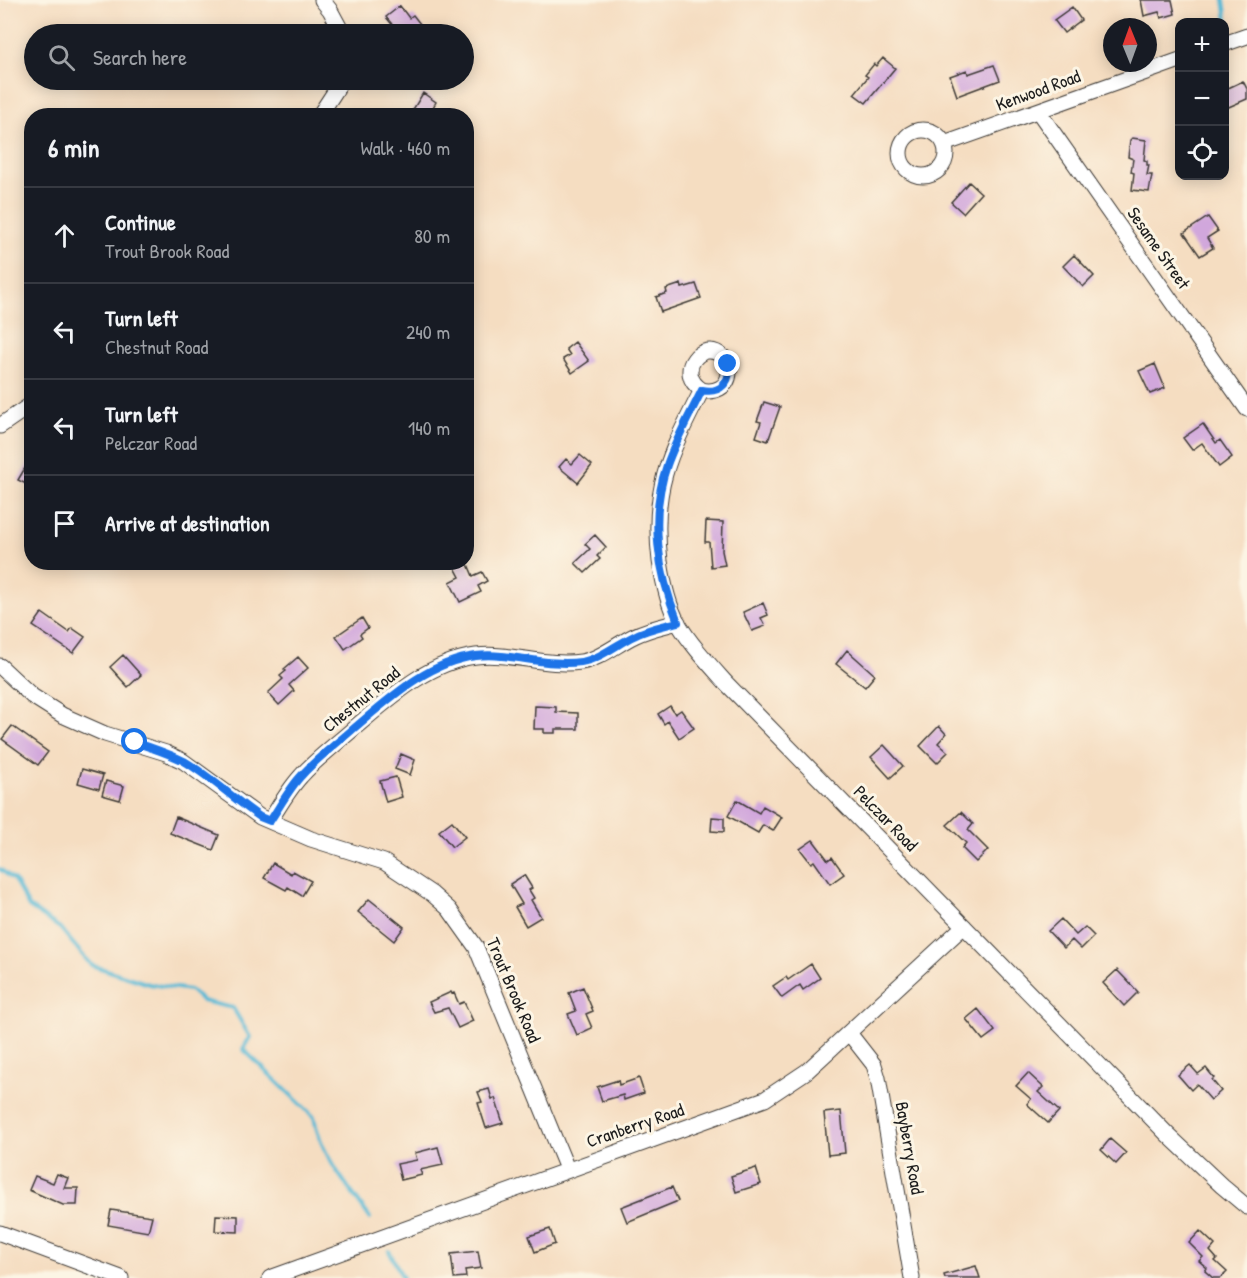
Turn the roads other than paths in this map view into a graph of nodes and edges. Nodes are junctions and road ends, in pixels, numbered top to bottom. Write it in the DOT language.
graph roads {
  1 [pos="322,0"];
  2 [pos="338,24"];
  3 [pos="1247,36"];
  4 [pos="1229,42"];
  5 [pos="1175,61"];
  6 [pos="336,90"];
  7 [pos="324,108"];
  8 [pos="1038,111"];
  9 [pos="944,144"];
  10 [pos="702,390"];
  11 [pos="1247,409"];
  12 [pos="24,410"];
  13 [pos="0,426"];
  14 [pos="678,622"];
  15 [pos="0,666"];
  16 [pos="270,821"];
  17 [pos="964,926"];
  18 [pos="849,1033"];
  19 [pos="567,1169"];
  20 [pos="1247,1207"];
  21 [pos="0,1233"];
  22 [pos="121,1278"];
  23 [pos="270,1278"];
  24 [pos="912,1278"];
  1 -- 2 [label="street"];
  3 -- 4 [label="street"];
  5 -- 8 [label="street, Kenwood Road"];
  6 -- 7 [label="street"];
  8 -- 9 [label="street, Kenwood Road"];
  8 -- 11 [label="street, Sesame Street"];
  10 -- 14 [label="street, Pelczar Road"];
  12 -- 13 [label="street"];
  14 -- 16 [label="street, Chestnut Road"];
  14 -- 17 [label="street, Pelczar Road"];
  15 -- 16 [label="street, Trout Brook Road"];
  16 -- 19 [label="street, Trout Brook Road"];
  17 -- 18 [label="street, Cranberry Road"];
  17 -- 20 [label="street, Pelczar Road"];
  18 -- 19 [label="street, Cranberry Road"];
  18 -- 24 [label="street, Bayberry Road"];
  19 -- 23 [label="street, Cranberry Road"];
  21 -- 22 [label="street"];
}
